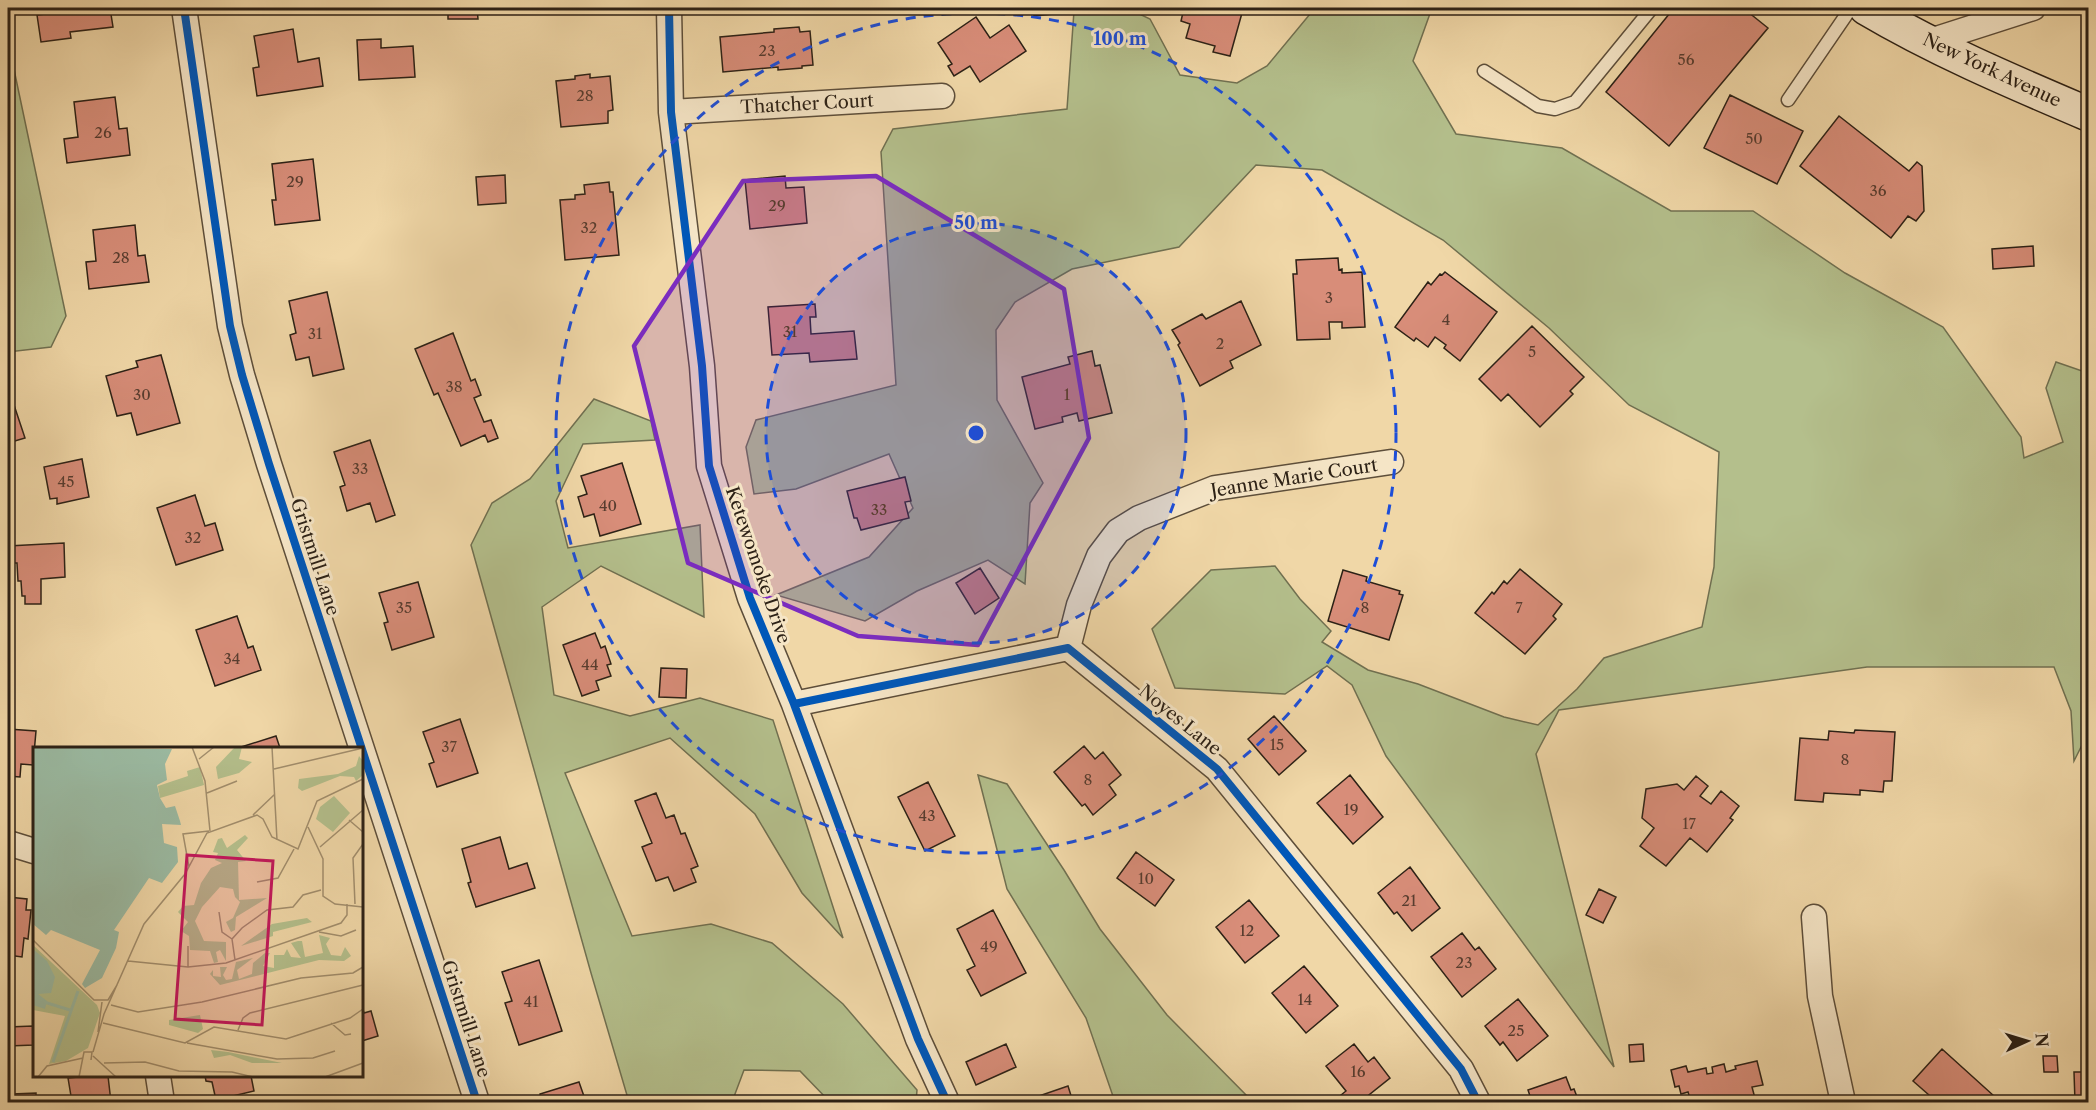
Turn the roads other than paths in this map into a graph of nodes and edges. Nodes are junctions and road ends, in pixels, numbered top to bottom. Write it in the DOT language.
graph roads {
  1 [pos="184,8"];
  2 [pos="669,8"];
  3 [pos="1652,8"];
  4 [pos="1851,8"];
  5 [pos="1866,8"];
  6 [pos="2033,8"];
  7 [pos="1927,42"];
  8 [pos="1484,71"];
  9 [pos="942,96"];
  10 [pos="1788,100"];
  11 [pos="671,112"];
  12 [pos="2088,114"];
  13 [pos="1391,462"];
  14 [pos="1068,648"];
  15 [pos="794,704"];
  16 [pos="361,747"];
  17 [pos="363,752"];
  18 [pos="8,843"];
  19 [pos="33,851"];
  20 [pos="1814,917"];
  21 [pos="158,1077"];
  22 [pos="162,1102"];
  23 [pos="477,1102"];
  24 [pos="947,1102"];
  25 [pos="1478,1102"];
  26 [pos="1844,1102"];
  1 -- 16 [label="street, Gristmill Lane"];
  2 -- 11 [label="street, Ketewomoke Drive"];
  3 -- 8 [label="lane"];
  4 -- 10 [label="lane"];
  5 -- 7 [label="street, New York Avenue"];
  6 -- 7 [label="street"];
  7 -- 12 [label="street, New York Avenue"];
  9 -- 11 [label="street, Thatcher Court"];
  11 -- 15 [label="street, Ketewomoke Drive"];
  13 -- 14 [label="street, Jeanne Marie Court"];
  14 -- 15 [label="street"];
  14 -- 25 [label="street, Noyes Lane"];
  15 -- 24 [label="street, Ketewomoke Drive"];
  17 -- 23 [label="street, Gristmill Lane"];
  18 -- 19 [label="street"];
  20 -- 26 [label="street"];
  21 -- 22 [label="street"];
}
